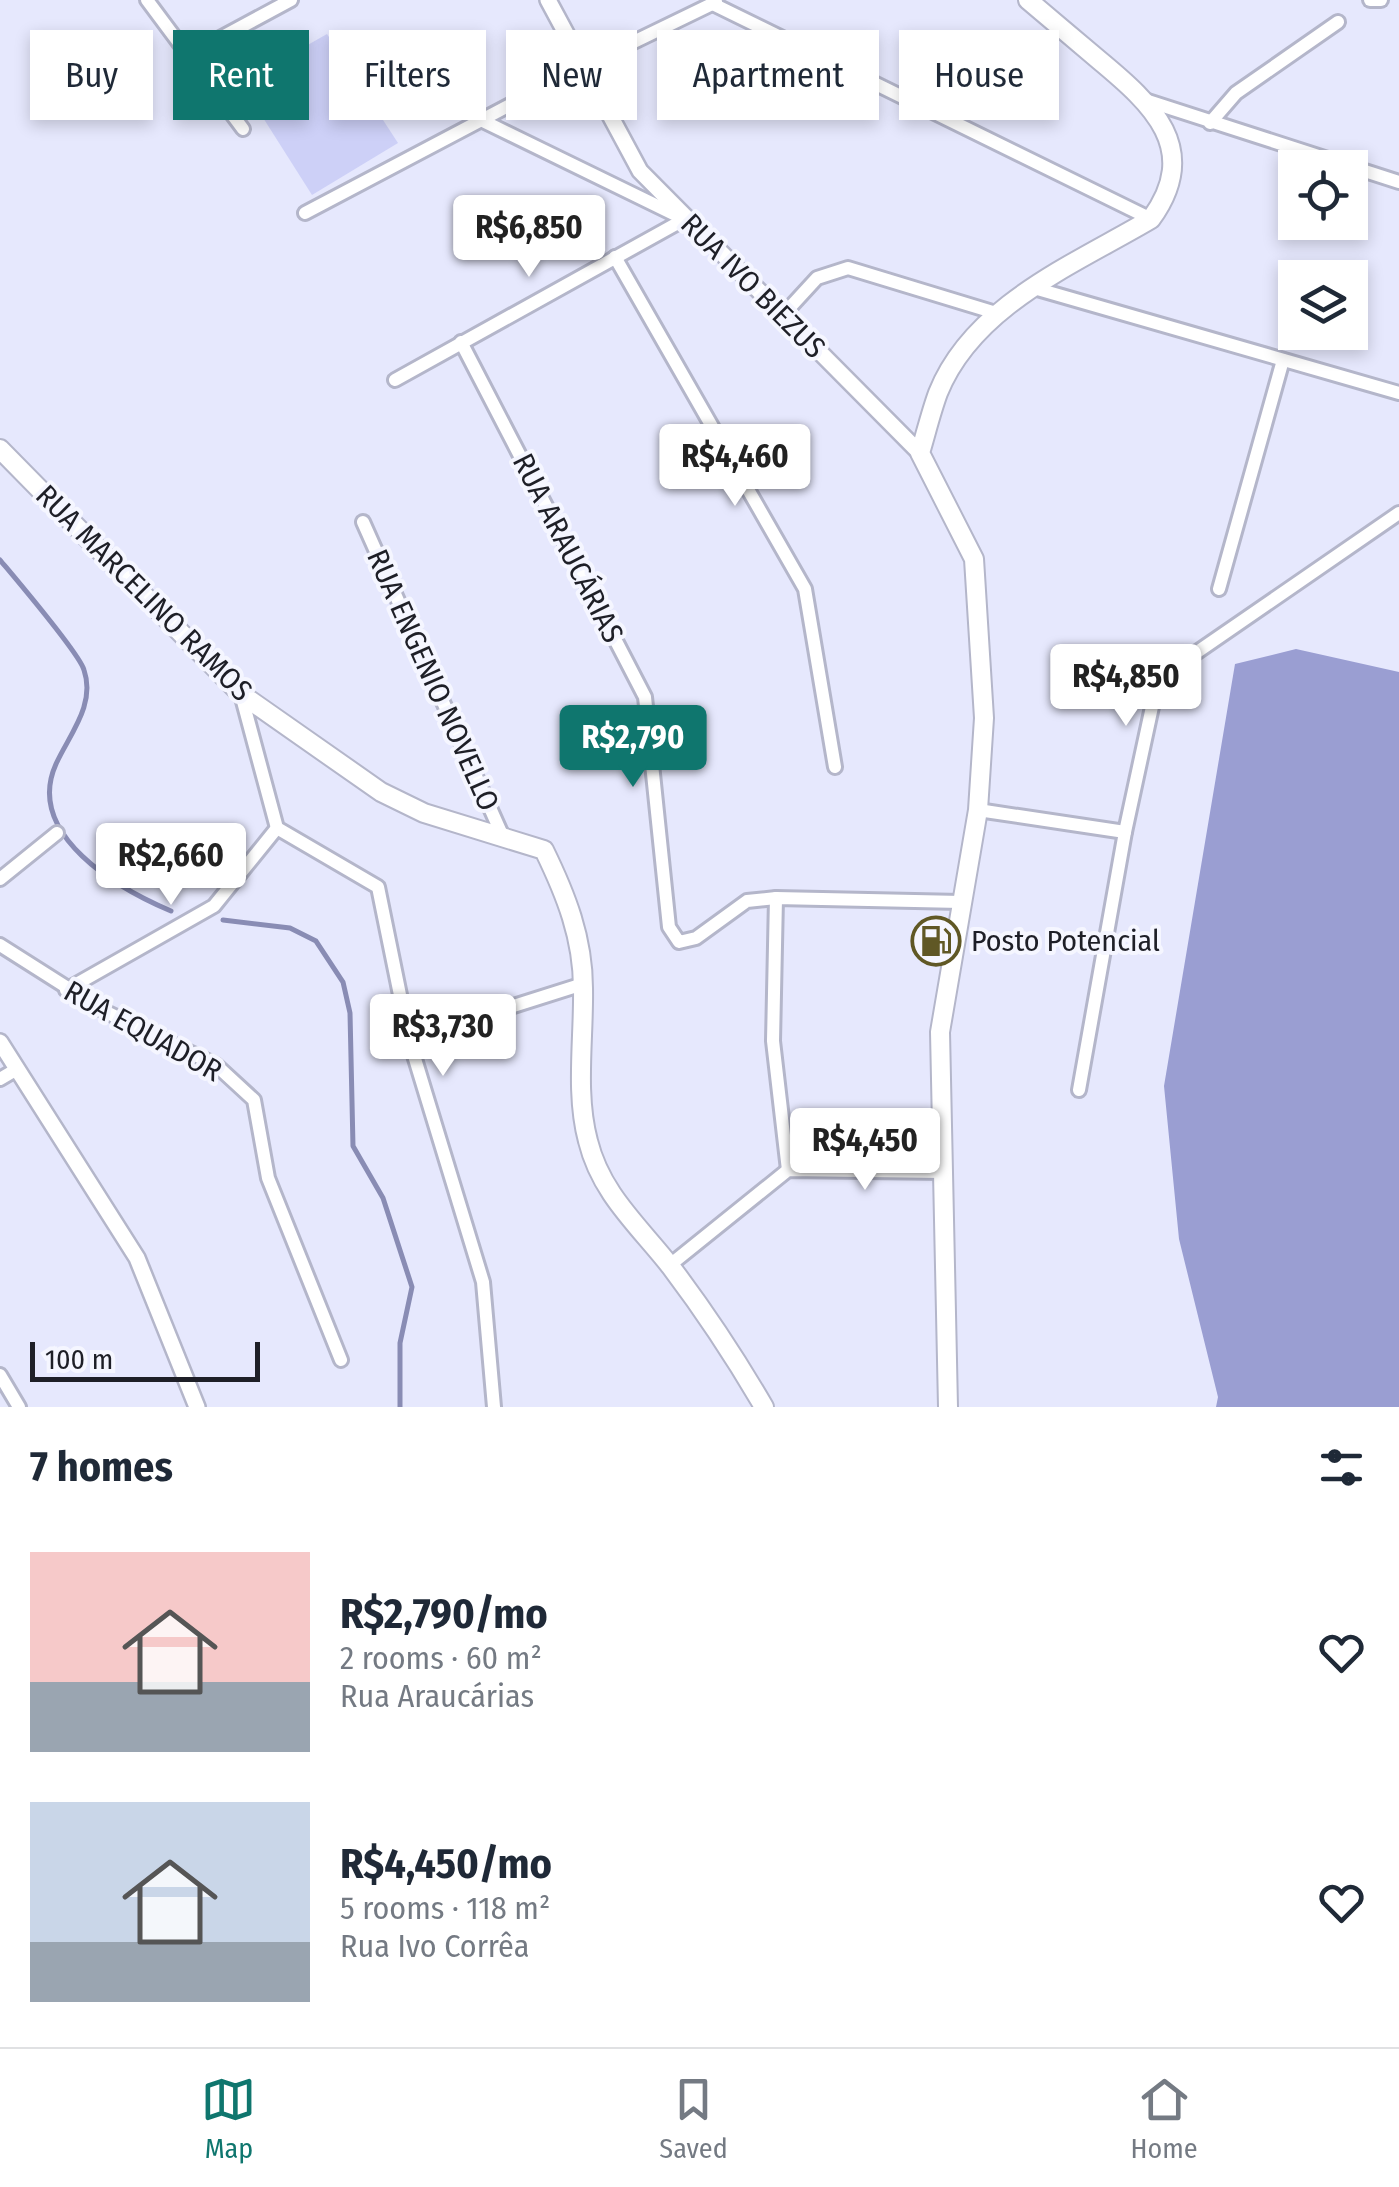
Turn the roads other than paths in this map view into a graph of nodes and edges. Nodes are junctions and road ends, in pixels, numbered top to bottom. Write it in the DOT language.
graph roads {
  1 [pos="147,0"];
  2 [pos="291,0"];
  3 [pos="548,0"];
  4 [pos="1028,0"];
  5 [pos="1370,0"];
  6 [pos="1381,0"];
  7 [pos="716,2"];
  8 [pos="1338,22"];
  9 [pos="235,30"];
  10 [pos="563,30"];
  11 [pos="173,36"];
  12 [pos="637,41"];
  13 [pos="1148,101"];
  14 [pos="236,120"];
  15 [pos="481,120"];
  16 [pos="611,120"];
  17 [pos="1210,122"];
  18 [pos="243,129"];
  19 [pos="1399,182"];
  20 [pos="305,214"];
  21 [pos="1151,218"];
  22 [pos="685,219"];
  23 [pos="615,258"];
  24 [pos="1034,288"];
  25 [pos="996,314"];
  26 [pos="783,316"];
  27 [pos="461,342"];
  28 [pos="1284,360"];
  29 [pos="395,380"];
  30 [pos="1399,393"];
  31 [pos="0,449"];
  32 [pos="920,453"];
  33 [pos="1399,513"];
  34 [pos="362,522"];
  35 [pos="1218,589"];
  36 [pos="242,694"];
  37 [pos="835,766"];
  38 [pos="978,810"];
  39 [pos="277,828"];
  40 [pos="1125,832"];
  41 [pos="56,833"];
  42 [pos="503,837"];
  43 [pos="0,878"];
  44 [pos="776,898"];
  45 [pos="961,902"];
  46 [pos="0,945"];
  47 [pos="584,984"];
  48 [pos="66,990"];
  49 [pos="409,1039"];
  50 [pos="0,1042"];
  51 [pos="18,1069"];
  52 [pos="0,1078"];
  53 [pos="1079,1090"];
  54 [pos="788,1170"];
  55 [pos="944,1172"];
  56 [pos="670,1265"];
  57 [pos="341,1360"];
  58 [pos="0,1375"];
  59 [pos="20,1407"];
  60 [pos="197,1407"];
  61 [pos="494,1407"];
  62 [pos="764,1407"];
  63 [pos="948,1407"];
  1 -- 11 [label="street"];
  2 -- 9 [label="street"];
  3 -- 10 [label="street, RUA IVO BIEZUS"];
  4 -- 13 [label="main road"];
  5 -- 6 [label="street"];
  7 -- 12 [label="street"];
  7 -- 21 [label="street"];
  8 -- 17 [label="street"];
  13 -- 17 [label="street"];
  13 -- 21 [label="main road"];
  14 -- 18 [label="street"];
  15 -- 20 [label="street"];
  15 -- 22 [label="street"];
  16 -- 22 [label="street, RUA IVO BIEZUS"];
  17 -- 19 [label="street"];
  21 -- 24 [label="main road"];
  22 -- 23 [label="street"];
  22 -- 26 [label="street, RUA IVO BIEZUS"];
  23 -- 27 [label="street"];
  23 -- 37 [label="street"];
  24 -- 25 [label="main road"];
  24 -- 28 [label="street"];
  25 -- 26 [label="street"];
  25 -- 32 [label="main road"];
  26 -- 32 [label="street, RUA IVO BIEZUS"];
  27 -- 29 [label="street"];
  27 -- 44 [label="street, RUA ARAUCÁRIAS"];
  28 -- 30 [label="street"];
  28 -- 35 [label="street"];
  31 -- 36 [label="main road, RUA MARCELINO RAMOS"];
  32 -- 38 [label="main road"];
  33 -- 40 [label="street"];
  34 -- 42 [label="street, RUA ENGENIO NOVELLO"];
  36 -- 39 [label="street"];
  36 -- 42 [label="main road, RUA MARCELINO RAMOS"];
  38 -- 40 [label="street"];
  38 -- 45 [label="main road"];
  39 -- 48 [label="street"];
  39 -- 49 [label="street"];
  40 -- 53 [label="street"];
  41 -- 43 [label="street"];
  42 -- 47 [label="main road, RUA MARCELINO RAMOS"];
  44 -- 45 [label="street, RUA ARAUCÁRIAS"];
  44 -- 54 [label="street"];
  45 -- 55 [label="main road"];
  46 -- 48 [label="street, RUA EQUADOR"];
  47 -- 49 [label="street"];
  47 -- 56 [label="main road, RUA MARCELINO RAMOS"];
  48 -- 57 [label="street, RUA EQUADOR"];
  49 -- 61 [label="street"];
  50 -- 51 [label="street"];
  51 -- 52 [label="street"];
  51 -- 60 [label="street"];
  54 -- 55 [label="street"];
  54 -- 56 [label="street"];
  55 -- 63 [label="main road"];
  56 -- 62 [label="main road, RUA MARCELINO RAMOS"];
  58 -- 59 [label="street"];
}
